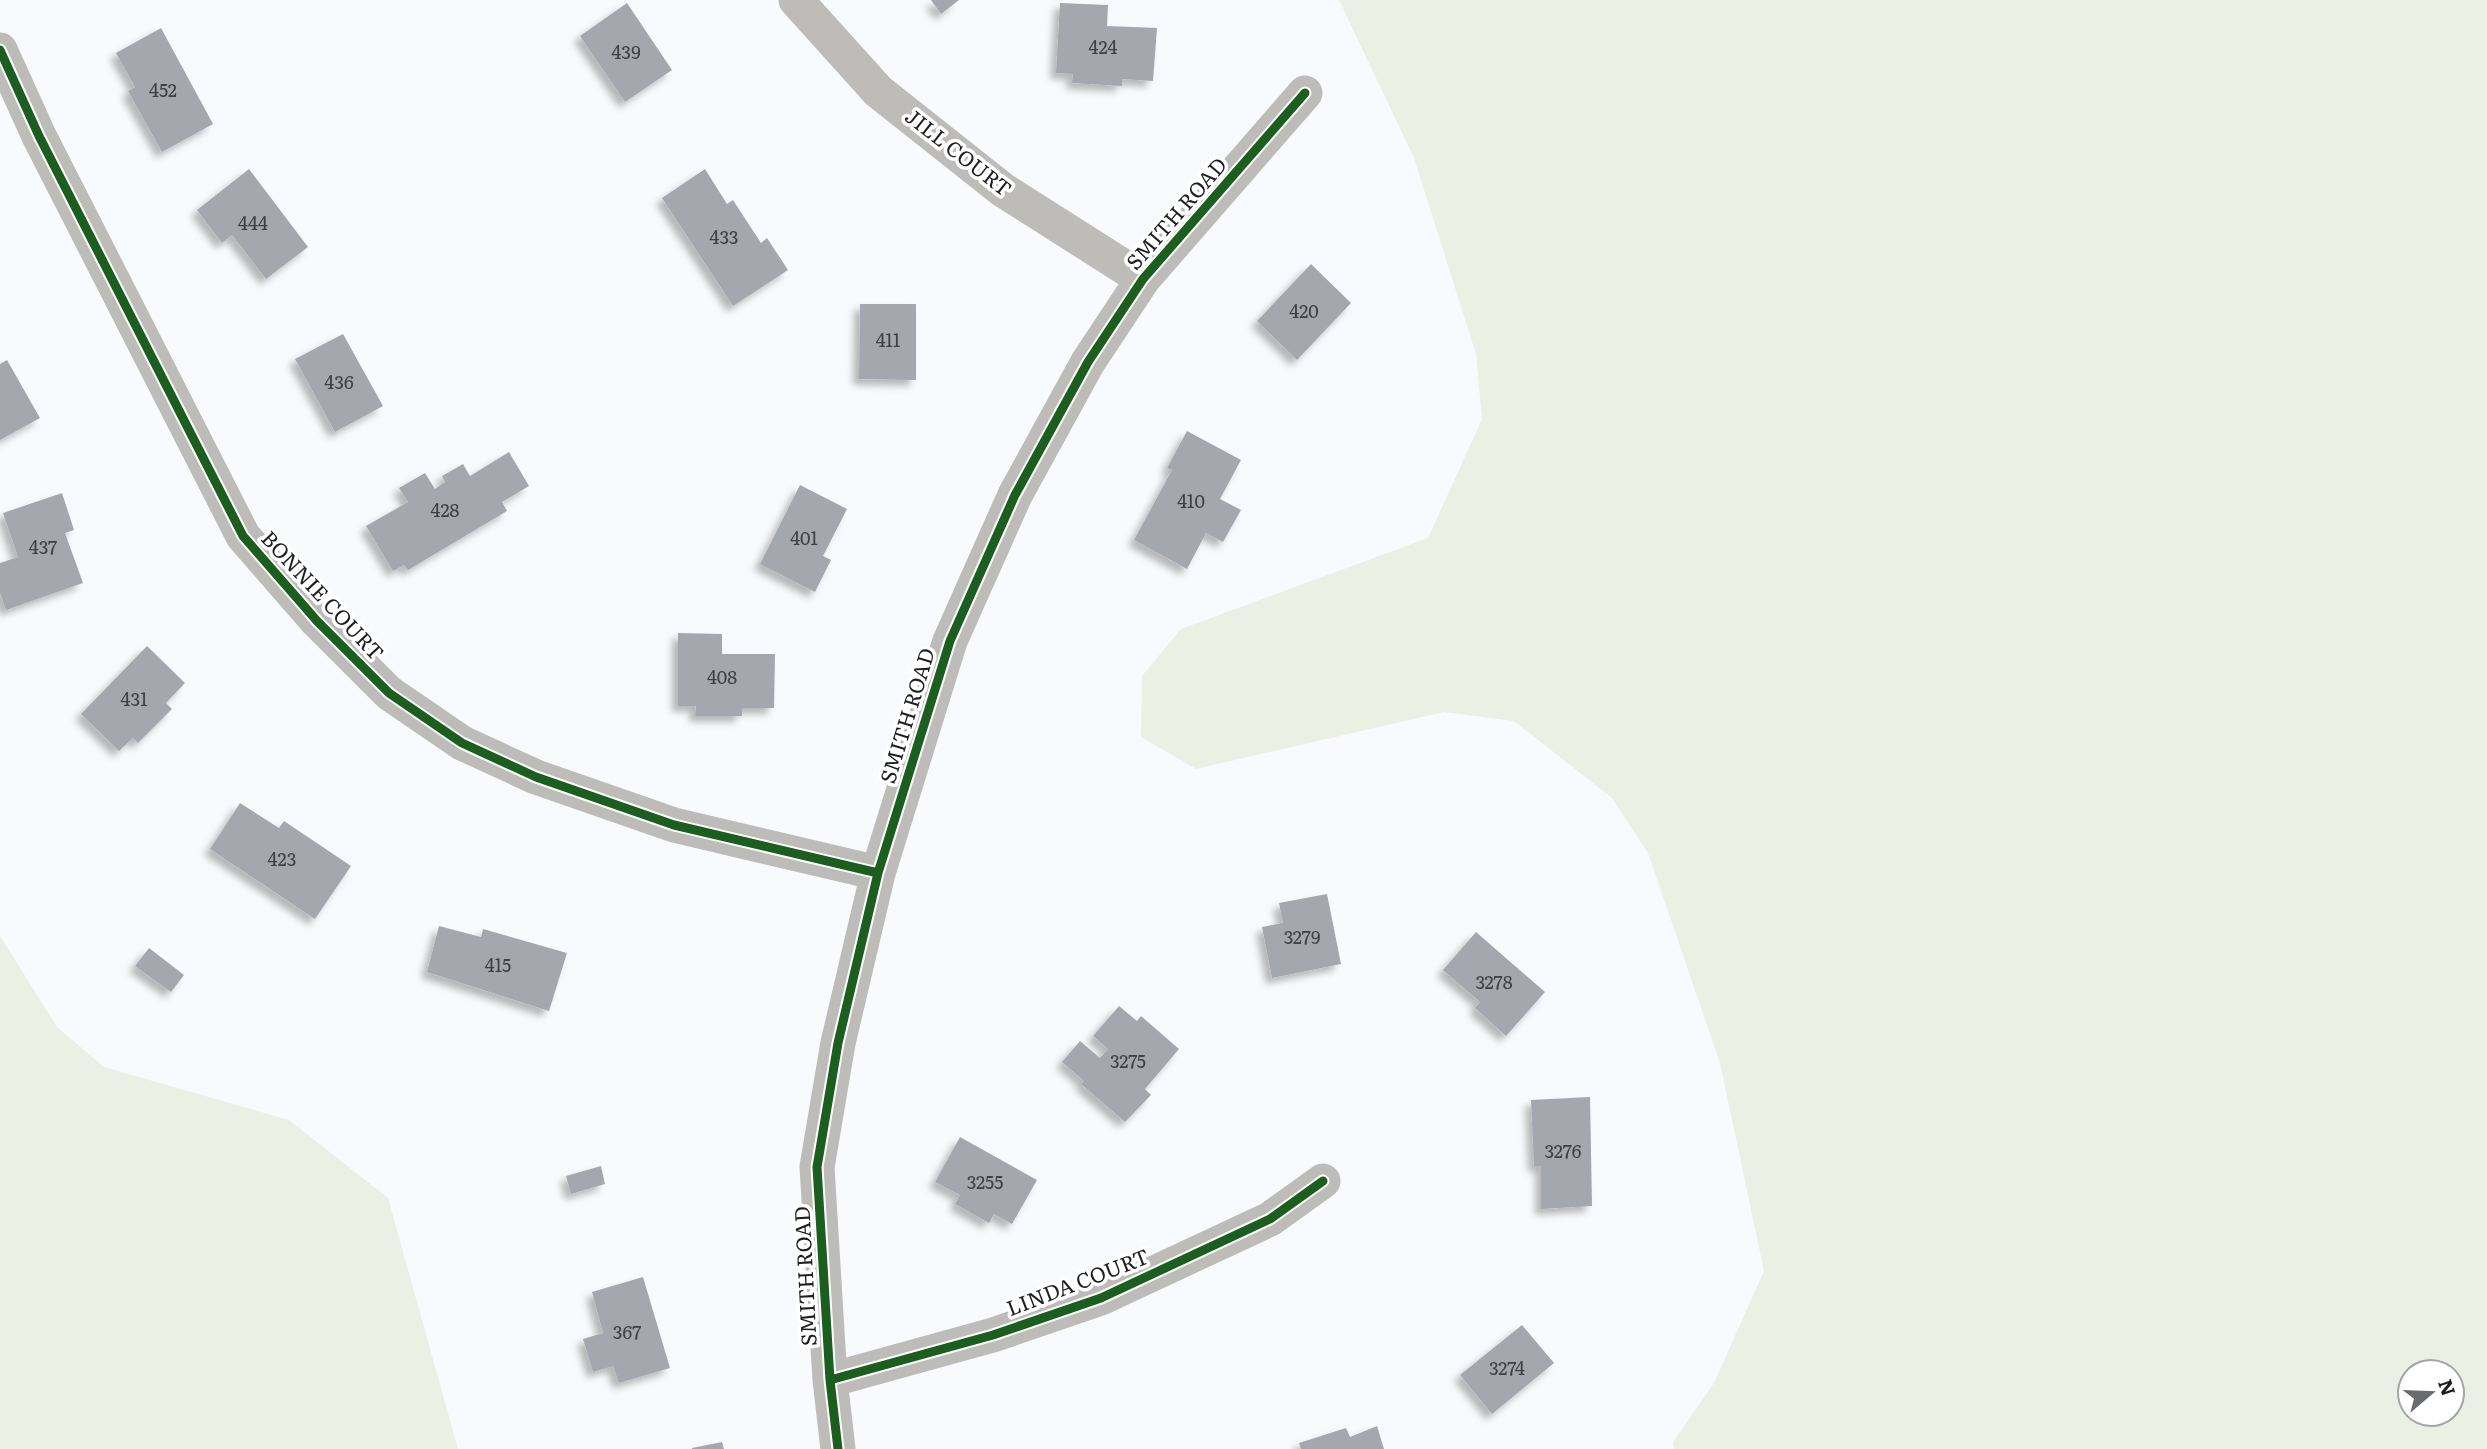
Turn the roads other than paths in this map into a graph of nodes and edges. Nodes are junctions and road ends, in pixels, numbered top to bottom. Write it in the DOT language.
graph roads {
  1 [pos="796,0"];
  2 [pos="0,50"];
  3 [pos="1305,93"];
  4 [pos="1143,279"];
  5 [pos="878,873"];
  6 [pos="1323,1181"];
  7 [pos="830,1380"];
  8 [pos="838,1449"];
  1 -- 4 [label="street, JILL COURT"];
  2 -- 5 [label="street, BONNIE COURT"];
  3 -- 4 [label="street, SMITH ROAD"];
  4 -- 5 [label="street, SMITH ROAD"];
  5 -- 7 [label="street, SMITH ROAD"];
  6 -- 7 [label="street, LINDA COURT"];
  7 -- 8 [label="street, SMITH ROAD"];
}
